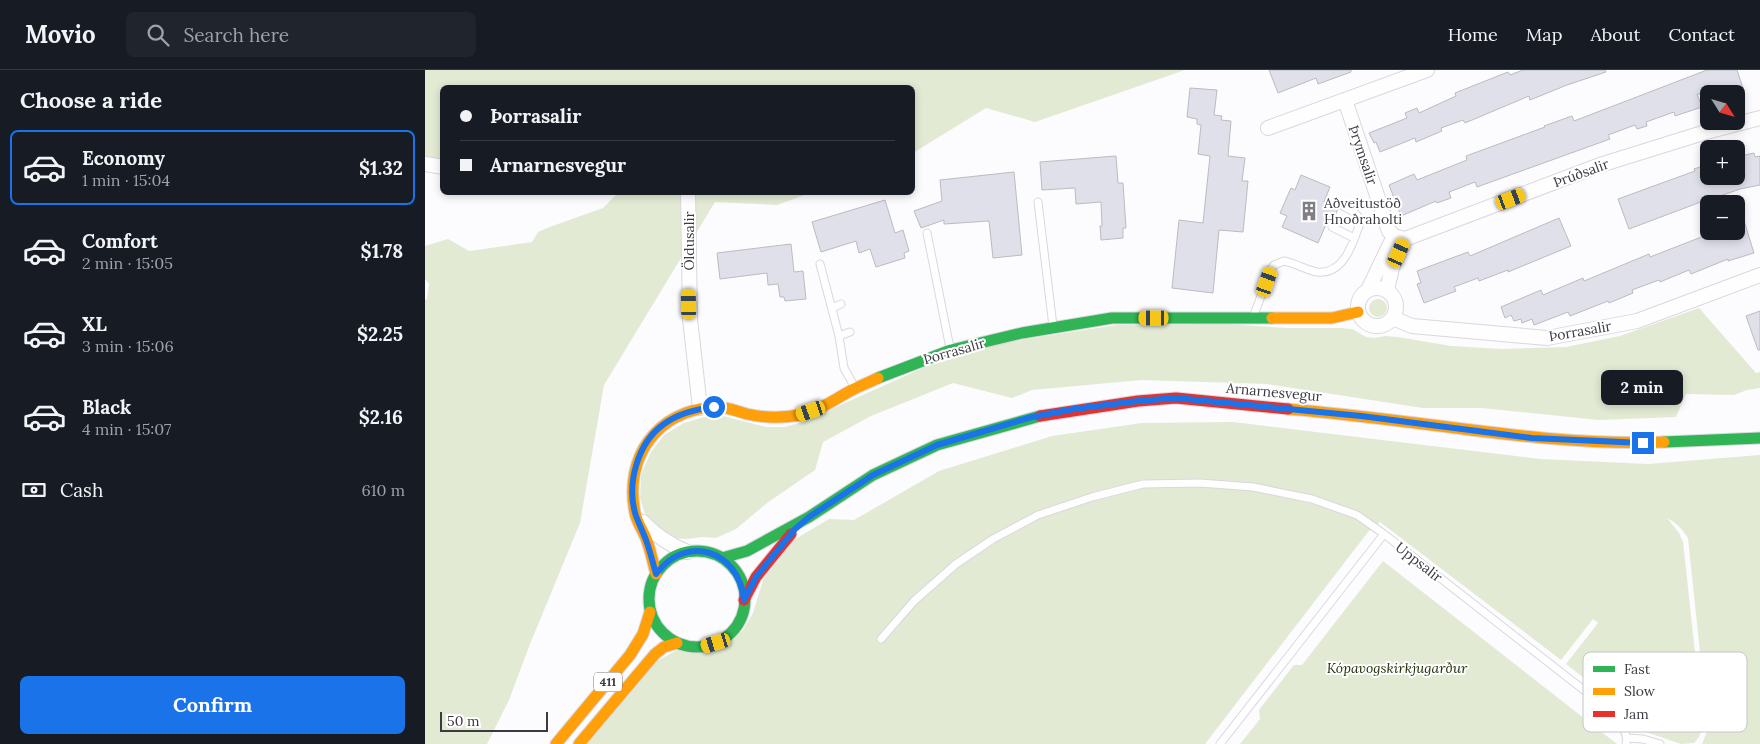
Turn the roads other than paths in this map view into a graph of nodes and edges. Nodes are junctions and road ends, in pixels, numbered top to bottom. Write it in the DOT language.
graph roads {
  1 [pos="1427,70"];
  2 [pos="1345,100"];
  3 [pos="1760,118"];
  4 [pos="1268,128"];
  5 [pos="425,164"];
  6 [pos="440,166"];
  7 [pos="688,195"];
  8 [pos="1038,202"];
  9 [pos="1343,206"];
  10 [pos="1332,227"];
  11 [pos="927,233"];
  12 [pos="1400,237"];
  13 [pos="1354,238"];
  14 [pos="820,264"];
  15 [pos="1760,276"];
  16 [pos="1368,290"];
  17 [pos="1387,290"];
  18 [pos="841,304"];
  19 [pos="831,308"];
  20 [pos="1358,312"];
  21 [pos="1253,318"];
  22 [pos="1393,318"];
  23 [pos="1053,328"];
  24 [pos="850,332"];
  25 [pos="839,336"];
  26 [pos="951,350"];
  27 [pos="855,388"];
  28 [pos="701,408"];
  29 [pos="1760,438"];
  30 [pos="635,514"];
  31 [pos="809,517"];
  32 [pos="1384,534"];
  33 [pos="687,552"];
  34 [pos="722,558"];
  35 [pos="656,574"];
  36 [pos="744,600"];
  37 [pos="650,612"];
  38 [pos="881,639"];
  39 [pos="677,643"];
  40 [pos="1583,689"];
  41 [pos="1627,741"];
  42 [pos="556,744"];
  43 [pos="579,744"];
  44 [pos="1220,744"];
  45 [pos="1660,744"];
  1 -- 2 [label="street"];
  2 -- 4 [label="street"];
  2 -- 12 [label="street, Þrymsalir"];
  3 -- 12 [label="street, Þrúðsalir"];
  5 -- 6 [label="street"];
  7 -- 28 [label="street, Öldusalir"];
  8 -- 23 [label="lane"];
  9 -- 13 [label="lane"];
  10 -- 13 [label="lane"];
  11 -- 26 [label="lane"];
  12 -- 16 [label="street"];
  12 -- 17 [label="street"];
  13 -- 21 [label="lane"];
  14 -- 19 [label="lane"];
  15 -- 22 [label="street, Þorrasalir"];
  16 -- 17 [label="street"];
  16 -- 20 [label="street"];
  17 -- 22 [label="street"];
  18 -- 19 [label="lane"];
  19 -- 25 [label="lane"];
  20 -- 21 [label="main road, Þorrasalir"];
  20 -- 22 [label="street"];
  21 -- 23 [label="main road, Þorrasalir"];
  23 -- 26 [label="main road, Þorrasalir"];
  24 -- 25 [label="lane"];
  25 -- 27 [label="lane"];
  26 -- 27 [label="main road, Þorrasalir"];
  27 -- 28 [label="main road, Þorrasalir"];
  28 -- 30 [label="main road, Þorrasalir"];
  29 -- 31 [label="main road, Arnarnesvegur"];
  30 -- 33 [label="street"];
  30 -- 35 [label="main road, Þorrasalir"];
  31 -- 34 [label="main road, Arnarnesvegur"];
  31 -- 36 [label="main road, Arnarnesvegur"];
  32 -- 38 [label="lane"];
  32 -- 40 [label="lane, Uppsalir"];
  32 -- 44 [label="lane, Uppsalir"];
  33 -- 34 [label="main road"];
  33 -- 35 [label="main road"];
  34 -- 36 [label="main road"];
  35 -- 37 [label="main road, 411"];
  36 -- 39 [label="main road"];
  37 -- 39 [label="main road"];
  37 -- 42 [label="main road, 411"];
  39 -- 43 [label="main road, 411"];
  41 -- 45 [label="lane"];
}
